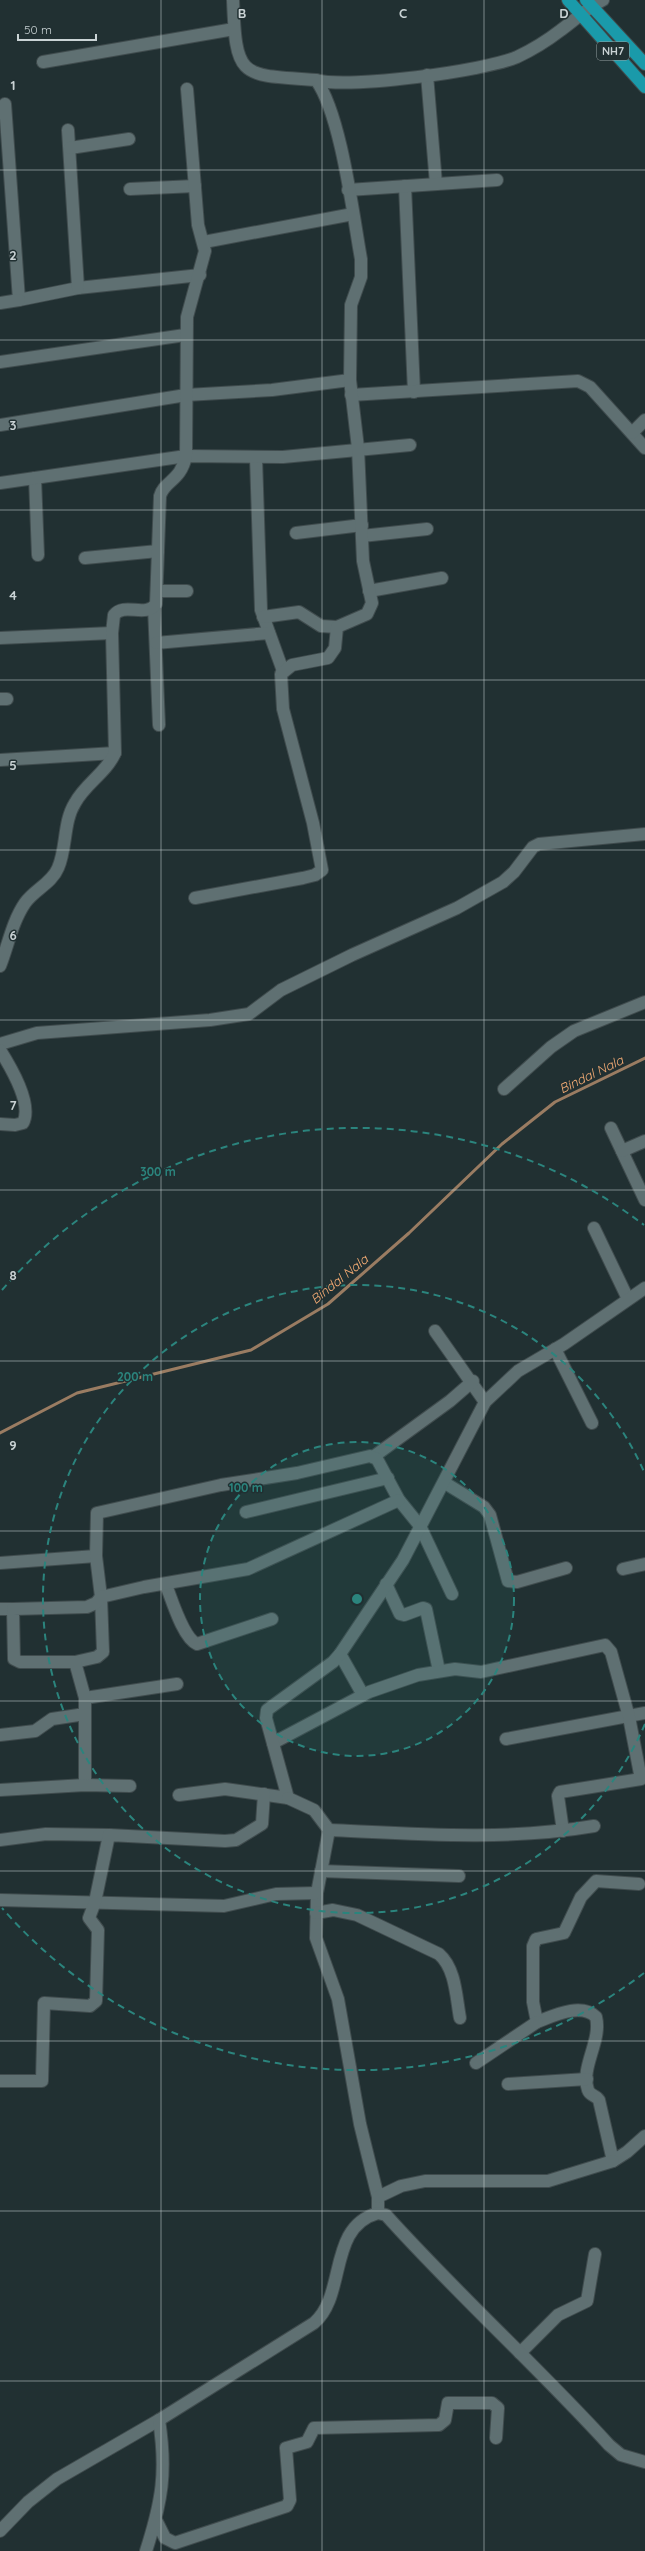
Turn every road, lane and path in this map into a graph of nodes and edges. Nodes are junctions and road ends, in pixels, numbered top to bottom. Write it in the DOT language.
graph roads {
  1 [pos="233,0"];
  2 [pos="568,0"];
  3 [pos="603,0"];
  4 [pos="589,3"];
  5 [pos="580,16"];
  6 [pos="234,29"];
  7 [pos="44,62"];
  8 [pos="645,64"];
  9 [pos="427,75"];
  10 [pos="316,80"];
  11 [pos="645,87"];
  12 [pos="187,89"];
  13 [pos="5,104"];
  14 [pos="4,128"];
  15 [pos="68,130"];
  16 [pos="129,140"];
  17 [pos="70,148"];
  18 [pos="497,180"];
  19 [pos="436,184"];
  20 [pos="195,186"];
  21 [pos="404,186"];
  22 [pos="130,190"];
  23 [pos="348,190"];
  24 [pos="6,197"];
  25 [pos="353,214"];
  26 [pos="204,242"];
  27 [pos="200,275"];
  28 [pos="78,288"];
  29 [pos="19,300"];
  30 [pos="0,303"];
  31 [pos="185,335"];
  32 [pos="0,362"];
  33 [pos="350,380"];
  34 [pos="414,392"];
  35 [pos="186,395"];
  36 [pos="351,396"];
  37 [pos="645,420"];
  38 [pos="0,425"];
  39 [pos="632,433"];
  40 [pos="410,445"];
  41 [pos="358,448"];
  42 [pos="645,448"];
  43 [pos="186,456"];
  44 [pos="256,458"];
  45 [pos="35,478"];
  46 [pos="0,483"];
  47 [pos="427,529"];
  48 [pos="362,531"];
  49 [pos="296,533"];
  50 [pos="158,551"];
  51 [pos="38,555"];
  52 [pos="85,558"];
  53 [pos="442,578"];
  54 [pos="158,591"];
  55 [pos="187,591"];
  56 [pos="369,591"];
  57 [pos="154,607"];
  58 [pos="264,617"];
  59 [pos="337,627"];
  60 [pos="112,633"];
  61 [pos="269,633"];
  62 [pos="0,638"];
  63 [pos="156,643"];
  64 [pos="283,671"];
  65 [pos="159,725"];
  66 [pos="115,753"];
  67 [pos="0,760"];
  68 [pos="645,834"];
  69 [pos="195,898"];
  70 [pos="0,966"];
  71 [pos="645,1002"];
  72 [pos="0,1044"];
  73 [pos="0,1050"];
  74 [pos="504,1089"];
  75 [pos="0,1124"];
  76 [pos="611,1128"];
  77 [pos="645,1141"];
  78 [pos="622,1151"];
  79 [pos="645,1200"];
  80 [pos="594,1228"];
  81 [pos="645,1288"];
  82 [pos="628,1299"];
  83 [pos="435,1331"];
  84 [pos="555,1349"];
  85 [pos="473,1382"];
  86 [pos="486,1402"];
  87 [pos="592,1423"];
  88 [pos="373,1457"];
  89 [pos="388,1478"];
  90 [pos="445,1483"];
  91 [pos="399,1500"];
  92 [pos="246,1512"];
  93 [pos="420,1526"];
  94 [pos="96,1556"];
  95 [pos="0,1563"];
  96 [pos="645,1564"];
  97 [pos="566,1568"];
  98 [pos="623,1569"];
  99 [pos="386,1584"];
  100 [pos="166,1585"];
  101 [pos="452,1594"];
  102 [pos="102,1597"];
  103 [pos="13,1608"];
  104 [pos="0,1609"];
  105 [pos="272,1619"];
  106 [pos="340,1654"];
  107 [pos="75,1662"];
  108 [pos="439,1671"];
  109 [pos="177,1684"];
  110 [pos="363,1695"];
  111 [pos="86,1698"];
  112 [pos="645,1713"];
  113 [pos="85,1714"];
  114 [pos="629,1717"];
  115 [pos="0,1735"];
  116 [pos="506,1739"];
  117 [pos="272,1743"];
  118 [pos="84,1785"];
  119 [pos="130,1786"];
  120 [pos="0,1790"];
  121 [pos="264,1794"];
  122 [pos="179,1795"];
  123 [pos="288,1798"];
  124 [pos="594,1826"];
  125 [pos="329,1830"];
  126 [pos="563,1831"];
  127 [pos="109,1835"];
  128 [pos="0,1840"];
  129 [pos="322,1872"];
  130 [pos="459,1876"];
  131 [pos="639,1884"];
  132 [pos="317,1893"];
  133 [pos="0,1900"];
  134 [pos="95,1902"];
  135 [pos="316,1913"];
  136 [pos="460,2018"];
  137 [pos="537,2022"];
  138 [pos="476,2063"];
  139 [pos="587,2079"];
  140 [pos="0,2081"];
  141 [pos="508,2084"];
  142 [pos="645,2136"];
  143 [pos="613,2161"];
  144 [pos="378,2197"];
  145 [pos="378,2213"];
  146 [pos="595,2254"];
  147 [pos="520,2353"];
  148 [pos="159,2420"];
  149 [pos="496,2438"];
  150 [pos="645,2462"];
  151 [pos="156,2520"];
  152 [pos="0,2531"];
  153 [pos="146,2551"];
  1 -- 6 [label="street"];
  2 -- 5 [label="highway, NH7"];
  3 -- 4 [label="street"];
  4 -- 5 [label="street"];
  4 -- 8 [label="highway, NH7"];
  5 -- 9 [label="street"];
  5 -- 11 [label="highway, NH7"];
  6 -- 7 [label="street"];
  6 -- 10 [label="street"];
  9 -- 10 [label="street"];
  9 -- 19 [label="street"];
  10 -- 23 [label="street"];
  12 -- 20 [label="street"];
  13 -- 14 [label="street"];
  14 -- 24 [label="street"];
  15 -- 17 [label="street"];
  16 -- 17 [label="street"];
  17 -- 28 [label="street"];
  18 -- 19 [label="street"];
  19 -- 21 [label="street"];
  20 -- 22 [label="street"];
  20 -- 26 [label="street"];
  21 -- 23 [label="street"];
  21 -- 34 [label="street"];
  23 -- 25 [label="street"];
  24 -- 29 [label="street"];
  25 -- 26 [label="street"];
  25 -- 33 [label="street"];
  26 -- 27 [label="street"];
  27 -- 28 [label="street"];
  27 -- 31 [label="street"];
  28 -- 29 [label="street"];
  29 -- 30 [label="street"];
  31 -- 32 [label="street"];
  31 -- 35 [label="street"];
  33 -- 35 [label="street"];
  33 -- 36 [label="street"];
  34 -- 36 [label="street"];
  34 -- 39 [label="street"];
  35 -- 38 [label="street"];
  35 -- 43 [label="street"];
  36 -- 41 [label="street"];
  37 -- 39 [label="street"];
  39 -- 42 [label="street"];
  40 -- 41 [label="street"];
  41 -- 44 [label="street"];
  41 -- 48 [label="street"];
  43 -- 44 [label="street"];
  43 -- 45 [label="street"];
  43 -- 50 [label="street"];
  44 -- 58 [label="street"];
  45 -- 46 [label="street"];
  45 -- 51 [label="street"];
  47 -- 48 [label="street"];
  48 -- 49 [label="street"];
  48 -- 56 [label="street"];
  50 -- 52 [label="street"];
  50 -- 54 [label="street"];
  53 -- 56 [label="street"];
  54 -- 55 [label="street"];
  54 -- 57 [label="street"];
  56 -- 59 [label="street"];
  57 -- 60 [label="street"];
  57 -- 63 [label="street"];
  58 -- 59 [label="street"];
  58 -- 61 [label="street"];
  59 -- 64 [label="street"];
  60 -- 62 [label="street"];
  60 -- 66 [label="street"];
  61 -- 63 [label="street"];
  61 -- 64 [label="street"];
  63 -- 65 [label="street"];
  64 -- 69 [label="street"];
  66 -- 67 [label="street"];
  66 -- 70 [label="street"];
  68 -- 72 [label="street"];
  71 -- 74 [label="street"];
  73 -- 75 [label="street"];
  76 -- 78 [label="street"];
  77 -- 78 [label="street"];
  78 -- 79 [label="street"];
  80 -- 82 [label="street"];
  81 -- 82 [label="street"];
  82 -- 84 [label="street"];
  83 -- 85 [label="street"];
  84 -- 86 [label="street"];
  84 -- 87 [label="street"];
  85 -- 86 [label="street"];
  85 -- 88 [label="street"];
  86 -- 90 [label="street"];
  88 -- 89 [label="street"];
  88 -- 94 [label="street"];
  89 -- 91 [label="street"];
  89 -- 92 [label="street"];
  90 -- 93 [label="street"];
  90 -- 97 [label="street"];
  91 -- 93 [label="street"];
  91 -- 100 [label="street"];
  93 -- 99 [label="street"];
  93 -- 101 [label="street"];
  94 -- 95 [label="street"];
  94 -- 102 [label="street"];
  96 -- 98 [label="street"];
  99 -- 106 [label="street"];
  99 -- 108 [label="street"];
  100 -- 102 [label="street"];
  100 -- 105 [label="street"];
  102 -- 103 [label="street"];
  102 -- 107 [label="street"];
  103 -- 104 [label="street"];
  103 -- 107 [label="street"];
  106 -- 110 [label="street"];
  106 -- 117 [label="street"];
  107 -- 111 [label="street"];
  108 -- 110 [label="street"];
  108 -- 114 [label="street"];
  109 -- 111 [label="street"];
  110 -- 117 [label="street"];
  111 -- 113 [label="street"];
  112 -- 114 [label="street"];
  113 -- 115 [label="street"];
  113 -- 118 [label="street"];
  114 -- 116 [label="street"];
  114 -- 126 [label="street"];
  117 -- 123 [label="street"];
  118 -- 119 [label="street"];
  118 -- 120 [label="street"];
  121 -- 122 [label="street"];
  121 -- 123 [label="street"];
  121 -- 127 [label="street"];
  123 -- 125 [label="street"];
  124 -- 126 [label="street"];
  125 -- 126 [label="street"];
  125 -- 129 [label="street"];
  127 -- 128 [label="street"];
  127 -- 134 [label="street"];
  129 -- 130 [label="street"];
  129 -- 132 [label="street"];
  131 -- 137 [label="street"];
  132 -- 134 [label="street"];
  132 -- 135 [label="street"];
  133 -- 134 [label="street"];
  134 -- 140 [label="street"];
  135 -- 136 [label="street"];
  135 -- 144 [label="street"];
  137 -- 138 [label="street"];
  137 -- 139 [label="street"];
  139 -- 141 [label="street"];
  139 -- 143 [label="street"];
  142 -- 143 [label="street"];
  143 -- 144 [label="street"];
  144 -- 145 [label="street"];
  145 -- 147 [label="street"];
  145 -- 148 [label="street"];
  146 -- 147 [label="street"];
  147 -- 150 [label="street"];
  148 -- 151 [label="street"];
  148 -- 152 [label="street"];
  149 -- 151 [label="street"];
  151 -- 153 [label="street"];
}
